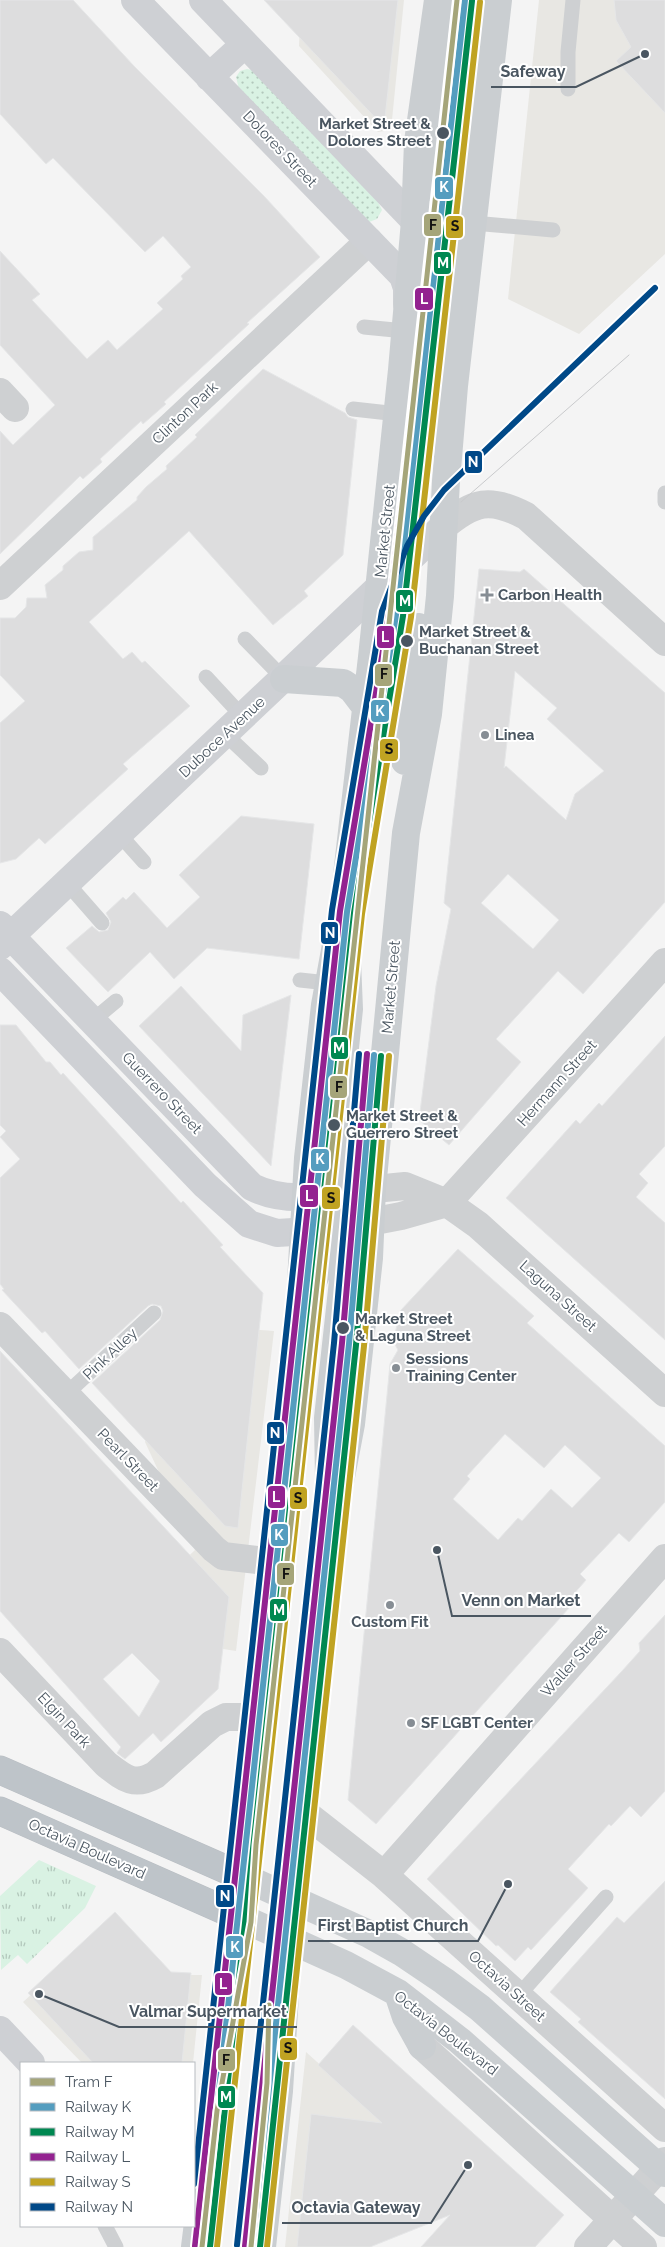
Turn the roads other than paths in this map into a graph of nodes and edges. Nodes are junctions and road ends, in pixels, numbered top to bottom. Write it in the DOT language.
graph roads {
  1 [pos="135,0"];
  2 [pos="203,0"];
  3 [pos="438,0"];
  4 [pos="450,0"];
  5 [pos="498,0"];
  6 [pos="573,0"];
  7 [pos="245,44"];
  8 [pos="209,77"];
  9 [pos="568,89"];
  10 [pos="415,221"];
  11 [pos="473,222"];
  12 [pos="553,230"];
  13 [pos="369,240"];
  14 [pos="406,319"];
  15 [pos="364,327"];
  16 [pos="454,386"];
  17 [pos="353,409"];
  18 [pos="398,414"];
  19 [pos="665,493"];
  20 [pos="665,502"];
  21 [pos="435,536"];
  22 [pos="0,586"];
  23 [pos="378,590"];
  24 [pos="245,639"];
  25 [pos="665,642"];
  26 [pos="206,678"];
  27 [pos="284,678"];
  28 [pos="365,706"];
  29 [pos="234,726"];
  30 [pos="261,768"];
  31 [pos="119,834"];
  32 [pos="144,862"];
  33 [pos="67,883"];
  34 [pos="344,901"];
  35 [pos="102,923"];
  36 [pos="4,936"];
  37 [pos="664,966"];
  38 [pos="0,971"];
  39 [pos="300,980"];
  40 [pos="328,983"];
  41 [pos="116,1000"];
  42 [pos="92,1021"];
  43 [pos="341,1193"];
  44 [pos="447,1202"];
  45 [pos="338,1227"];
  46 [pos="154,1313"];
  47 [pos="0,1326"];
  48 [pos="665,1393"];
  49 [pos="65,1395"];
  50 [pos="665,1558"];
  51 [pos="273,1562"];
  52 [pos="0,1652"];
  53 [pos="257,1717"];
  54 [pos="0,1770"];
  55 [pos="301,1810"];
  56 [pos="0,1811"];
  57 [pos="384,1875"];
  58 [pos="241,1876"];
  59 [pos="606,1897"];
  60 [pos="291,1899"];
  61 [pos="235,1916"];
  62 [pos="287,1939"];
  63 [pos="398,1993"];
  64 [pos="518,1996"];
  65 [pos="0,2030"];
  66 [pos="422,2046"];
  67 [pos="30,2062"];
  68 [pos="665,2128"];
  69 [pos="663,2167"];
  70 [pos="635,2195"];
  71 [pos="612,2220"];
  72 [pos="665,2223"];
  73 [pos="106,2227"];
  74 [pos="197,2241"];
  75 [pos="116,2247"];
  76 [pos="262,2247"];
  77 [pos="588,2247"];
  78 [pos="643,2247"];
  1 -- 8 [label="main road, Dolores Street"];
  2 -- 7 [label="main road"];
  3 -- 10 [label="main road, Market Street"];
  4 -- 10 [label="main road, Market Street"];
  5 -- 11 [label="main road, Market Street"];
  6 -- 9 [label="lane"];
  7 -- 8 [label="main road"];
  7 -- 10 [label="main road"];
  8 -- 13 [label="main road, Dolores Street"];
  10 -- 14 [label="main road, Market Street"];
  10 -- 16 [label="main road"];
  11 -- 12 [label="lane"];
  11 -- 16 [label="main road, Market Street"];
  13 -- 14 [label="main road, Dolores Street"];
  13 -- 22 [label="street, Clinton Park"];
  14 -- 15 [label="lane"];
  14 -- 18 [label="main road, Market Street"];
  16 -- 21 [label="main road, Market Street"];
  17 -- 18 [label="lane"];
  18 -- 23 [label="main road, Market Street"];
  19 -- 20 [label="lane"];
  21 -- 23 [label="main road, Duboce Avenue"];
  21 -- 25 [label="street"];
  21 -- 43 [label="main road, Market Street"];
  23 -- 27 [label="main road, Duboce Avenue"];
  23 -- 28 [label="main road, Market Street"];
  24 -- 27 [label="lane"];
  26 -- 29 [label="lane"];
  27 -- 28 [label="main road"];
  27 -- 29 [label="main road, Duboce Avenue"];
  28 -- 34 [label="main road, Market Street"];
  29 -- 30 [label="lane"];
  29 -- 31 [label="main road, Duboce Avenue"];
  31 -- 32 [label="lane"];
  31 -- 33 [label="main road, Duboce Avenue"];
  33 -- 35 [label="lane"];
  33 -- 36 [label="main road, Duboce Avenue"];
  34 -- 40 [label="main road, Market Street"];
  34 -- 43 [label="main road, Market Street"];
  36 -- 42 [label="main road, Guerrero Street"];
  37 -- 44 [label="street, Hermann Street"];
  38 -- 45 [label="main road, Guerrero Street"];
  39 -- 40 [label="lane"];
  40 -- 43 [label="main road, Market Street"];
  41 -- 42 [label="lane"];
  42 -- 43 [label="main road, Guerrero Street"];
  43 -- 44 [label="street, Laguna Street"];
  43 -- 45 [label="main road, Market Street"];
  43 -- 45 [label="main road, Market Street"];
  44 -- 45 [label="street"];
  44 -- 48 [label="street, Laguna Street"];
  45 -- 51 [label="main road, Market Street"];
  45 -- 55 [label="main road, Market Street"];
  46 -- 49 [label="lane, Pink Alley"];
  47 -- 49 [label="street, Pearl Street"];
  49 -- 51 [label="street, Pearl Street"];
  50 -- 57 [label="street, Waller Street"];
  51 -- 53 [label="main road, Market Street"];
  52 -- 53 [label="street, Elgin Park"];
  53 -- 58 [label="main road, Market Street"];
  54 -- 58 [label="highway"];
  55 -- 57 [label="street, Octavia Street"];
  55 -- 60 [label="main road, Market Street"];
  56 -- 61 [label="highway, Octavia Boulevard"];
  57 -- 64 [label="street, Octavia Street"];
  58 -- 60 [label="main road"];
  58 -- 61 [label="main road, Market Street"];
  59 -- 64 [label="lane"];
  60 -- 62 [label="main road, Market Street"];
  60 -- 69 [label="main road"];
  61 -- 62 [label="main road, Octavia Boulevard"];
  61 -- 74 [label="main road, Market Street"];
  62 -- 63 [label="main road, Octavia Boulevard"];
  62 -- 76 [label="main road, Market Street"];
  63 -- 66 [label="main road"];
  63 -- 70 [label="main road, Octavia Boulevard"];
  64 -- 68 [label="street, Octavia Street"];
  65 -- 67 [label="main road"];
  66 -- 71 [label="street"];
  69 -- 70 [label="street"];
  70 -- 71 [label="street"];
  70 -- 72 [label="main road, Octavia Boulevard"];
  71 -- 77 [label="street"];
  71 -- 78 [label="street"];
  73 -- 75 [label="lane"];
}
